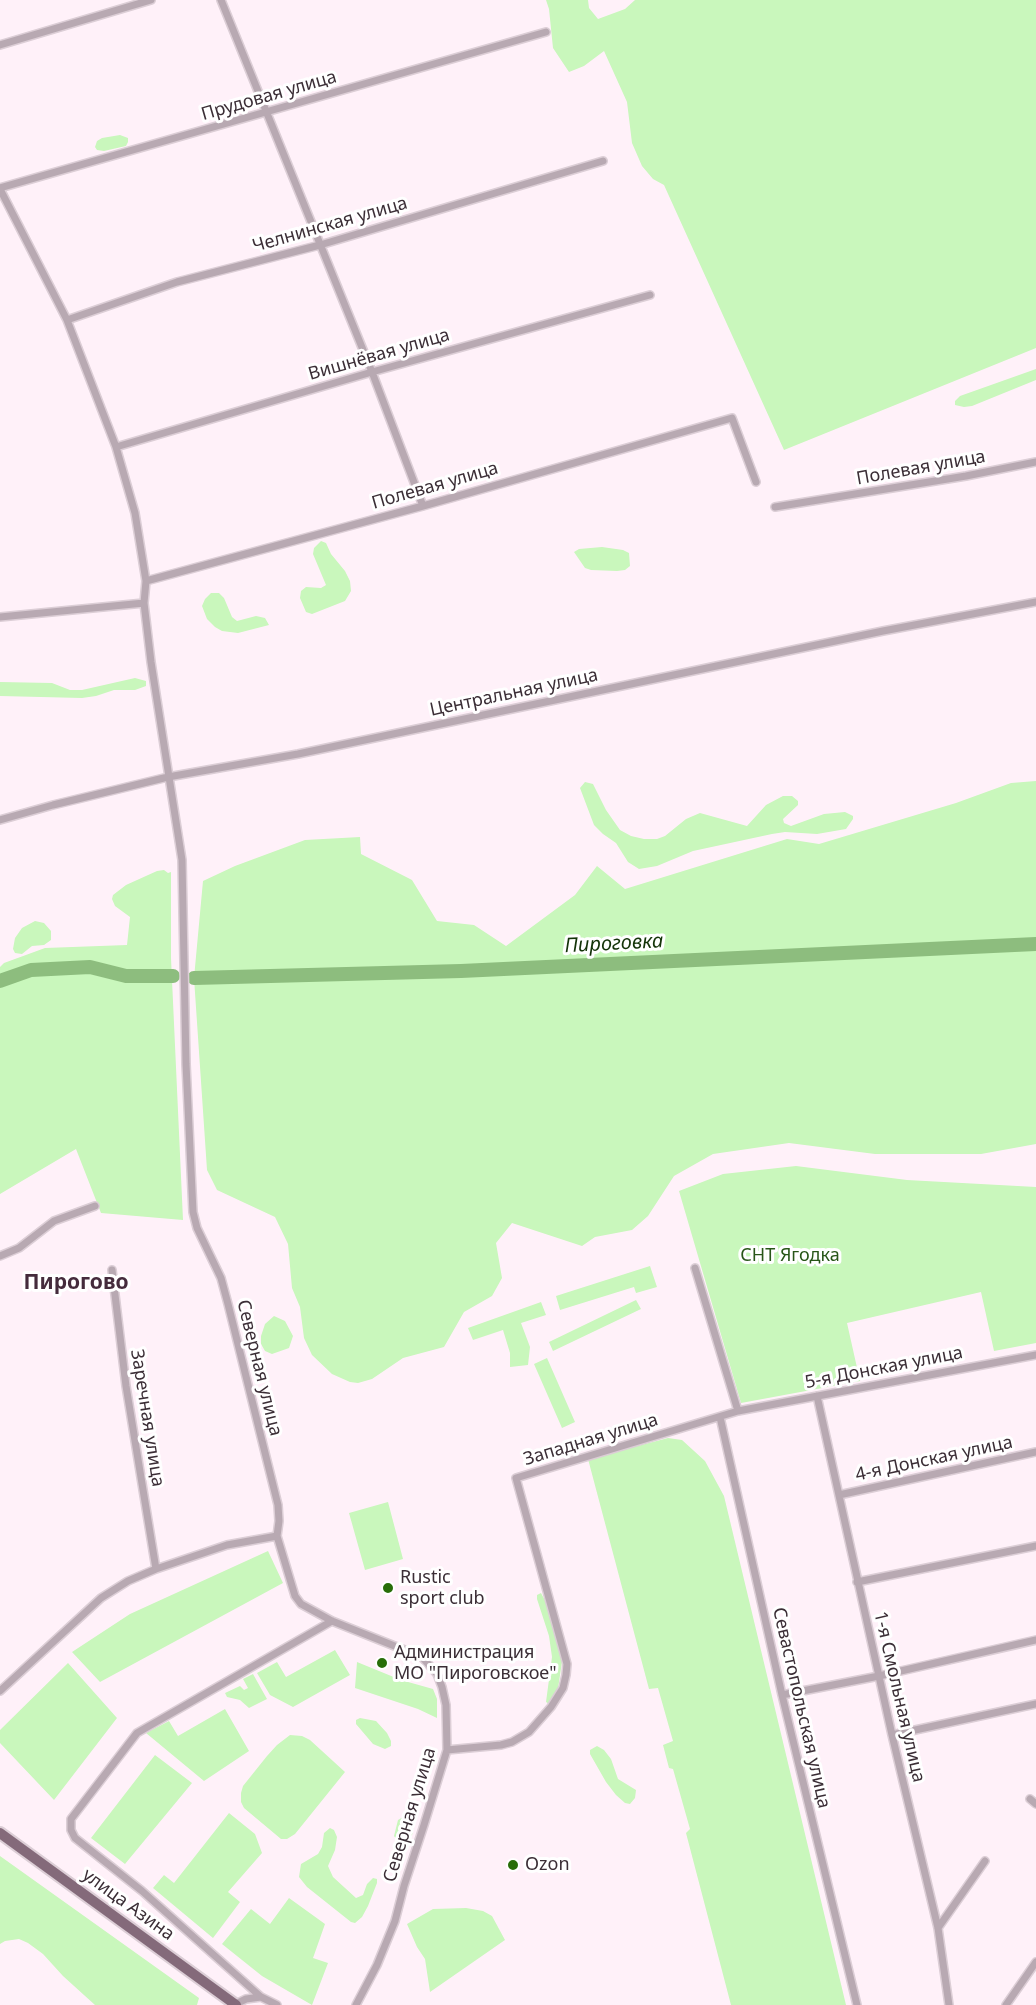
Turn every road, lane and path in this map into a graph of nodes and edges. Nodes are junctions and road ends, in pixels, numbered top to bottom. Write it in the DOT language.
graph roads {
  1 [pos="151,0"];
  2 [pos="221,0"];
  3 [pos="546,32"];
  4 [pos="0,45"];
  5 [pos="267,112"];
  6 [pos="603,161"];
  7 [pos="0,189"];
  8 [pos="320,245"];
  9 [pos="650,295"];
  10 [pos="67,320"];
  11 [pos="372,372"];
  12 [pos="116,447"];
  13 [pos="1036,462"];
  14 [pos="756,482"];
  15 [pos="423,506"];
  16 [pos="775,507"];
  17 [pos="146,581"];
  18 [pos="1036,602"];
  19 [pos="144,603"];
  20 [pos="0,617"];
  21 [pos="168,777"];
  22 [pos="0,820"];
  23 [pos="94,1206"];
  24 [pos="0,1256"];
  25 [pos="695,1268"];
  26 [pos="112,1270"];
  27 [pos="1036,1355"];
  28 [pos="817,1396"];
  29 [pos="738,1412"];
  30 [pos="720,1417"];
  31 [pos="1036,1452"];
  32 [pos="839,1495"];
  33 [pos="277,1536"];
  34 [pos="1036,1546"];
  35 [pos="156,1569"];
  36 [pos="857,1582"];
  37 [pos="332,1621"];
  38 [pos="1036,1640"];
  39 [pos="879,1676"];
  40 [pos="0,1691"];
  41 [pos="782,1695"];
  42 [pos="1036,1704"];
  43 [pos="892,1735"];
  44 [pos="447,1750"];
  45 [pos="0,1833"];
  46 [pos="985,1861"];
  47 [pos="938,1928"];
  48 [pos="1036,1962"];
  49 [pos="1029,1973"];
  50 [pos="1036,1978"];
  51 [pos="261,1997"];
  52 [pos="235,2005"];
  53 [pos="277,2005"];
  54 [pos="356,2005"];
  55 [pos="857,2005"];
  56 [pos="949,2005"];
  57 [pos="1006,2005"];
  1 -- 4 [label="street"];
  2 -- 5 [label="street"];
  3 -- 5 [label="street, Прудовая улица"];
  5 -- 7 [label="street, Прудовая улица"];
  5 -- 8 [label="street"];
  6 -- 8 [label="street, Челнинская улица"];
  7 -- 10 [label="street, Северная улица"];
  8 -- 10 [label="street, Челнинская улица"];
  8 -- 11 [label="street"];
  9 -- 11 [label="street, Вишнёвая улица"];
  10 -- 12 [label="street, Северная улица"];
  11 -- 12 [label="street, Вишнёвая улица"];
  11 -- 15 [label="street"];
  12 -- 17 [label="street, Северная улица"];
  13 -- 16 [label="street, Полевая улица"];
  14 -- 15 [label="street, Полевая улица"];
  15 -- 17 [label="street, Полевая улица"];
  17 -- 19 [label="street, Северная улица"];
  18 -- 21 [label="street, Центральная улица"];
  19 -- 20 [label="street"];
  19 -- 21 [label="street, Северная улица"];
  21 -- 22 [label="street, Центральная улица"];
  21 -- 33 [label="street, Северная улица"];
  23 -- 24 [label="street"];
  25 -- 29 [label="street"];
  26 -- 35 [label="street, Заречная улица"];
  27 -- 28 [label="street, 5-я Донская улица"];
  28 -- 29 [label="street, 5-я Донская улица"];
  28 -- 32 [label="street, 1-я Смольная улица"];
  29 -- 30 [label="street, Западная улица"];
  30 -- 41 [label="street, Севастопольская улица"];
  30 -- 44 [label="street, Западная улица"];
  31 -- 32 [label="street, 4-я Донская улица"];
  32 -- 36 [label="street, 1-я Смольная улица"];
  33 -- 35 [label="street"];
  33 -- 37 [label="street, Северная улица"];
  34 -- 36 [label="street"];
  35 -- 40 [label="street"];
  36 -- 39 [label="street, 1-я Смольная улица"];
  37 -- 44 [label="street, Северная улица"];
  37 -- 51 [label="street"];
  38 -- 39 [label="street"];
  39 -- 41 [label="street"];
  39 -- 43 [label="street, 1-я Смольная улица"];
  41 -- 55 [label="street, Севастопольская улица"];
  42 -- 43 [label="street"];
  43 -- 47 [label="street, 1-я Смольная улица"];
  44 -- 54 [label="street, Северная улица"];
  45 -- 52 [label="main road, улица Азина"];
  46 -- 47 [label="street"];
  47 -- 56 [label="street, 1-я Смольная улица"];
  48 -- 49 [label="street"];
  49 -- 50 [label="street"];
  49 -- 57 [label="street"];
  51 -- 52 [label="street"];
  51 -- 53 [label="street"];
}
